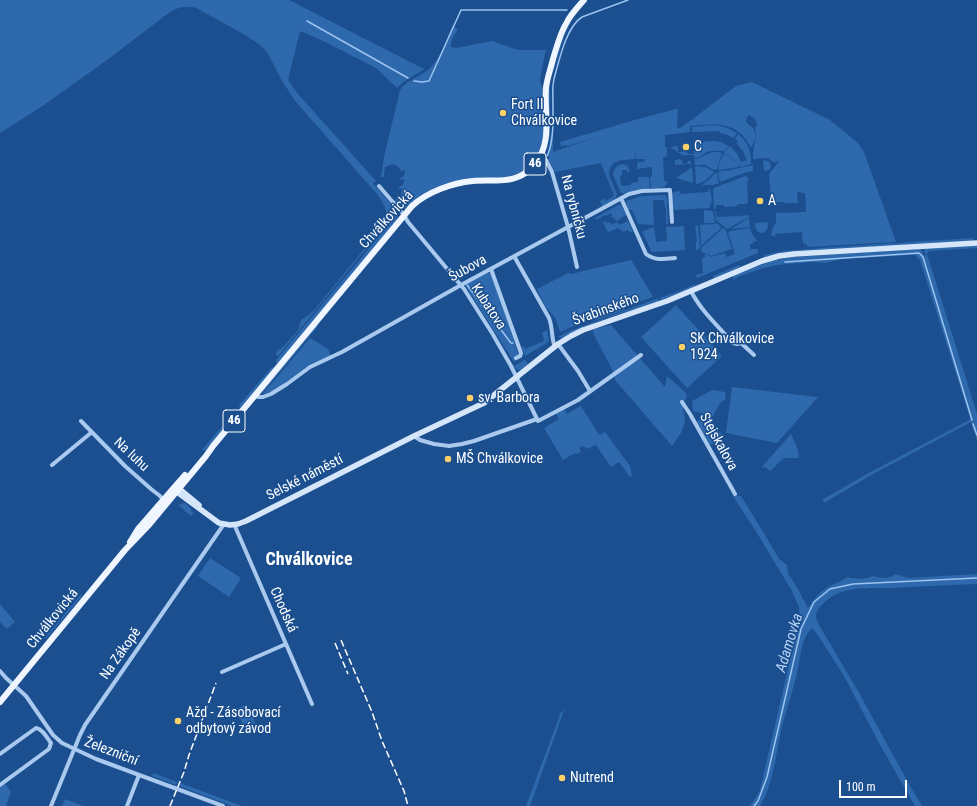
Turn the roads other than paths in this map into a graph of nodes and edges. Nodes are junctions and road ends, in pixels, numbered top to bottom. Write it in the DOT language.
graph roads {
  1 [pos="584,0"];
  2 [pos="541,156"];
  3 [pos="378,186"];
  4 [pos="621,198"];
  5 [pos="404,215"];
  6 [pos="672,222"];
  7 [pos="568,227"];
  8 [pos="977,243"];
  9 [pos="514,256"];
  10 [pos="676,258"];
  11 [pos="577,267"];
  12 [pos="491,269"];
  13 [pos="461,285"];
  14 [pos="691,291"];
  15 [pos="557,346"];
  16 [pos="641,355"];
  17 [pos="754,355"];
  18 [pos="516,358"];
  19 [pos="516,378"];
  20 [pos="590,391"];
  21 [pos="255,396"];
  22 [pos="682,402"];
  23 [pos="538,420"];
  24 [pos="81,421"];
  25 [pos="92,432"];
  26 [pos="414,436"];
  27 [pos="52,466"];
  28 [pos="176,489"];
  29 [pos="735,494"];
  30 [pos="165,502"];
  31 [pos="224,524"];
  32 [pos="234,524"];
  33 [pos="286,644"];
  34 [pos="0,671"];
  35 [pos="222,672"];
  36 [pos="14,686"];
  37 [pos="0,702"];
  38 [pos="312,704"];
  39 [pos="74,750"];
  40 [pos="0,754"];
  41 [pos="139,775"];
  42 [pos="0,785"];
  43 [pos="51,806"];
  44 [pos="127,806"];
  45 [pos="223,806"];
  1 -- 2 [label="main road, Chválkovická / 46"];
  2 -- 5 [label="main road, Chválkovická / 46"];
  2 -- 7 [label="street, Na rybníčku"];
  3 -- 5 [label="street, Kubatova"];
  4 -- 6 [label="street, Šubova"];
  4 -- 7 [label="street, Šubova"];
  4 -- 10 [label="street"];
  5 -- 13 [label="street, Kubatova"];
  5 -- 21 [label="main road, Chválkovická / 46"];
  7 -- 9 [label="street, Šubova"];
  7 -- 11 [label="street, Na rybníčku"];
  8 -- 14 [label="street, Švabinského"];
  9 -- 12 [label="street, Šubova"];
  9 -- 15 [label="street"];
  12 -- 13 [label="street, Šubova"];
  12 -- 18 [label="street, Kubatova"];
  13 -- 19 [label="street, Kubatova"];
  13 -- 21 [label="street, Šubova"];
  14 -- 15 [label="street, Švabinského"];
  14 -- 17 [label="street"];
  15 -- 19 [label="street, Švabinského"];
  15 -- 20 [label="street"];
  16 -- 20 [label="street"];
  19 -- 23 [label="street, Kubatova"];
  19 -- 26 [label="street, Selské náměstí"];
  20 -- 23 [label="street"];
  21 -- 28 [label="main road, Chválkovická / 46"];
  22 -- 29 [label="street, Stejskalova"];
  23 -- 26 [label="street"];
  24 -- 25 [label="street, Na luhu"];
  25 -- 27 [label="street"];
  25 -- 30 [label="street, Na luhu"];
  26 -- 32 [label="street, Selské náměstí"];
  28 -- 30 [label="main road, Chválkovická"];
  28 -- 31 [label="street"];
  30 -- 36 [label="main road, Chválkovická"];
  31 -- 32 [label="street, Selské náměstí"];
  31 -- 39 [label="street, Na Zákopě"];
  32 -- 33 [label="street, Chodská"];
  33 -- 35 [label="street"];
  33 -- 38 [label="street, Chodská"];
  34 -- 36 [label="street, Železniční"];
  36 -- 37 [label="main road, Chválkovická"];
  36 -- 39 [label="street, Železniční"];
  39 -- 41 [label="street, Železniční"];
  39 -- 43 [label="street, Na Zákopě"];
  40 -- 42 [label="street"];
  41 -- 44 [label="street"];
  41 -- 45 [label="street, Železniční"];
}
